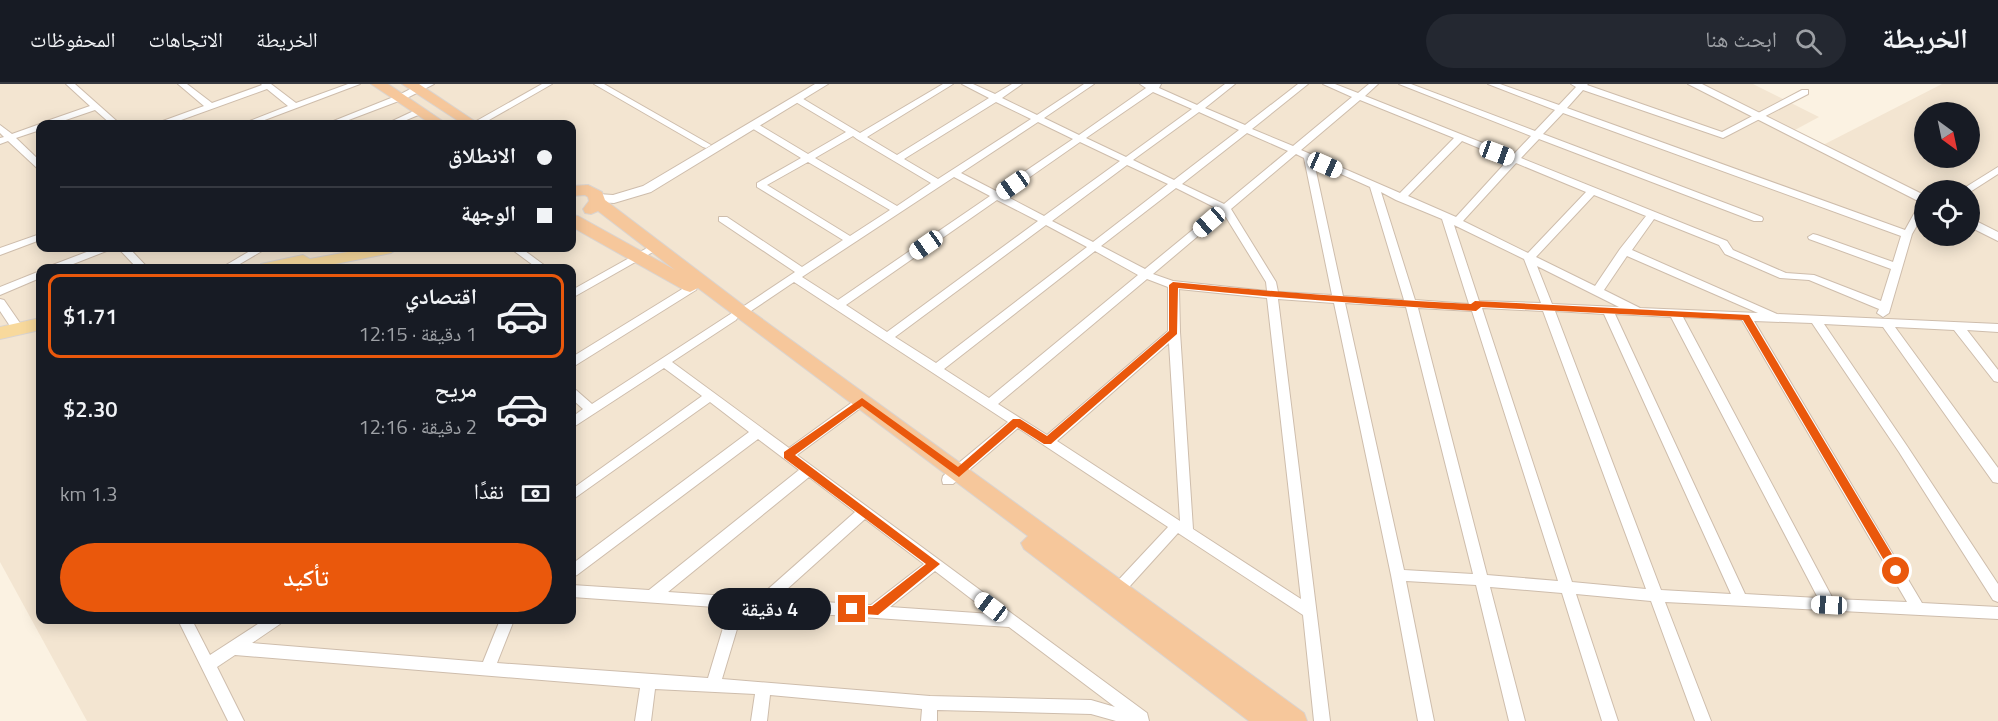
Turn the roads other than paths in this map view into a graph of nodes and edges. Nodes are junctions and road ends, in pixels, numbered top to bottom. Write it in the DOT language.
graph roads {
  1 [pos="72,84"];
  2 [pos="182,84"];
  3 [pos="356,84"];
  4 [pos="378,84"];
  5 [pos="548,84"];
  6 [pos="598,84"];
  7 [pos="810,84"];
  8 [pos="823,84"];
  9 [pos="949,84"];
  10 [pos="966,84"];
  11 [pos="1018,84"];
  12 [pos="1090,84"];
  13 [pos="1231,84"];
  14 [pos="1304,84"];
  15 [pos="1327,84"];
  16 [pos="1374,84"];
  17 [pos="1403,84"];
  18 [pos="1492,84"];
  19 [pos="1693,84"];
  20 [pos="267,85"];
  21 [pos="1151,85"];
  22 [pos="1580,85"];
  23 [pos="419,86"];
  24 [pos="1805,92"];
  25 [pos="401,97"];
  26 [pos="1359,97"];
  27 [pos="995,98"];
  28 [pos="797,99"];
  29 [pos="294,106"];
  30 [pos="96,107"];
  31 [pos="211,107"];
  32 [pos="1199,108"];
  33 [pos="1561,109"];
  34 [pos="420,111"];
  35 [pos="1756,117"];
  36 [pos="1037,118"];
  37 [pos="59,120"];
  38 [pos="111,120"];
  39 [pos="174,120"];
  40 [pos="257,120"];
  41 [pos="341,120"];
  42 [pos="400,120"];
  43 [pos="435,120"];
  44 [pos="468,120"];
  45 [pos="481,120"];
  46 [pos="753,126"];
  47 [pos="0,128"];
  48 [pos="36,128"];
  49 [pos="1248,128"];
  50 [pos="856,135"];
  51 [pos="1537,135"];
  52 [pos="10,137"];
  53 [pos="1079,139"];
  54 [pos="1459,139"];
  55 [pos="0,141"];
  56 [pos="706,145"];
  57 [pos="1293,151"];
  58 [pos="809,158"];
  59 [pos="1308,158"];
  60 [pos="897,159"];
  61 [pos="1516,160"];
  62 [pos="1126,161"];
  63 [pos="36,162"];
  64 [pos="1998,170"];
  65 [pos="954,173"];
  66 [pos="1986,177"];
  67 [pos="1980,181"];
  68 [pos="938,183"];
  69 [pos="1998,183"];
  70 [pos="1175,184"];
  71 [pos="1375,187"];
  72 [pos="576,189"];
  73 [pos="1593,190"];
  74 [pos="1914,195"];
  75 [pos="996,196"];
  76 [pos="597,198"];
  77 [pos="1400,198"];
  78 [pos="1225,208"];
  79 [pos="897,210"];
  80 [pos="1652,214"];
  81 [pos="576,217"];
  82 [pos="723,219"];
  83 [pos="1758,219"];
  84 [pos="576,220"];
  85 [pos="1452,220"];
  86 [pos="1043,222"];
  87 [pos="1914,222"];
  88 [pos="1980,227"];
  89 [pos="1907,234"];
  90 [pos="1813,237"];
  91 [pos="1998,237"];
  92 [pos="36,238"];
  93 [pos="850,240"];
  94 [pos="1094,246"];
  95 [pos="647,251"];
  96 [pos="1624,251"];
  97 [pos="0,252"];
  98 [pos="95,252"];
  99 [pos="127,252"];
  100 [pos="255,252"];
  101 [pos="341,252"];
  102 [pos="371,252"];
  103 [pos="520,252"];
  104 [pos="1529,258"];
  105 [pos="64,264"];
  106 [pos="139,264"];
  107 [pos="233,264"];
  108 [pos="286,264"];
  109 [pos="312,264"];
  110 [pos="537,264"];
  111 [pos="1898,268"];
  112 [pos="798,275"];
  113 [pos="36,276"];
  114 [pos="1146,276"];
  115 [pos="1173,285"];
  116 [pos="692,287"];
  117 [pos="576,290"];
  118 [pos="0,291"];
  119 [pos="1597,292"];
  120 [pos="1272,295"];
  121 [pos="1338,299"];
  122 [pos="0,303"];
  123 [pos="1411,304"];
  124 [pos="837,306"];
  125 [pos="1476,306"];
  126 [pos="1547,307"];
  127 [pos="1885,308"];
  128 [pos="1608,310"];
  129 [pos="1637,312"];
  130 [pos="1675,313"];
  131 [pos="737,314"];
  132 [pos="1746,317"];
  133 [pos="1779,318"];
  134 [pos="1816,320"];
  135 [pos="1884,323"];
  136 [pos="36,325"];
  137 [pos="1957,326"];
  138 [pos="18,328"];
  139 [pos="1998,328"];
  140 [pos="1174,332"];
  141 [pos="0,333"];
  142 [pos="886,338"];
  143 [pos="576,360"];
  144 [pos="664,362"];
  145 [pos="935,370"];
  146 [pos="1998,378"];
  147 [pos="576,396"];
  148 [pos="709,397"];
  149 [pos="857,404"];
  150 [pos="989,405"];
  151 [pos="592,410"];
  152 [pos="576,420"];
  153 [pos="1017,422"];
  154 [pos="757,433"];
  155 [pos="1048,442"];
  156 [pos="788,455"];
  157 [pos="808,470"];
  158 [pos="954,476"];
  159 [pos="1998,478"];
  160 [pos="576,492"];
  161 [pos="864,512"];
  162 [pos="1182,529"];
  163 [pos="934,564"];
  164 [pos="576,568"];
  165 [pos="1398,575"];
  166 [pos="1482,580"];
  167 [pos="1568,587"];
  168 [pos="576,591"];
  169 [pos="1112,595"];
  170 [pos="652,596"];
  171 [pos="1657,596"];
  172 [pos="1998,596"];
  173 [pos="738,601"];
  174 [pos="1741,601"];
  175 [pos="762,602"];
  176 [pos="1829,605"];
  177 [pos="1919,610"];
  178 [pos="874,611"];
  179 [pos="1310,612"];
  180 [pos="1998,613"];
  181 [pos="1010,621"];
  182 [pos="187,624"];
  183 [pos="268,624"];
  184 [pos="505,624"];
  185 [pos="232,648"];
  186 [pos="208,664"];
  187 [pos="487,669"];
  188 [pos="648,682"];
  189 [pos="713,685"];
  190 [pos="763,688"];
  191 [pos="930,703"];
  192 [pos="1091,714"];
  193 [pos="1290,720"];
  194 [pos="236,721"];
  195 [pos="643,721"];
  196 [pos="759,721"];
  197 [pos="929,721"];
  198 [pos="1144,721"];
  199 [pos="1268,721"];
  200 [pos="1322,721"];
  201 [pos="1426,721"];
  202 [pos="1516,721"];
  203 [pos="1610,721"];
  204 [pos="1703,721"];
  1 -- 30 [label="street"];
  2 -- 31 [label="street"];
  3 -- 29 [label="street"];
  4 -- 25 [label="highway"];
  5 -- 45 [label="street"];
  6 -- 56 [label="street"];
  7 -- 56 [label="street"];
  8 -- 28 [label="street"];
  9 -- 50 [label="street"];
  10 -- 27 [label="street"];
  11 -- 27 [label="street"];
  12 -- 36 [label="street"];
  13 -- 32 [label="street"];
  14 -- 49 [label="street"];
  15 -- 26 [label="street"];
  16 -- 26 [label="street"];
  17 -- 51 [label="street"];
  18 -- 33 [label="street"];
  19 -- 35 [label="street"];
  20 -- 29 [label="street"];
  20 -- 31 [label="street"];
  21 -- 32 [label="street"];
  21 -- 53 [label="street"];
  22 -- 33 [label="street"];
  22 -- 35 [label="street"];
  23 -- 25 [label="street"];
  23 -- 44 [label="highway"];
  24 -- 35 [label="street"];
  25 -- 34 [label="highway"];
  25 -- 41 [label="street"];
  26 -- 54 [label="street"];
  26 -- 57 [label="street"];
  27 -- 36 [label="street"];
  27 -- 60 [label="street"];
  28 -- 46 [label="street"];
  28 -- 50 [label="street"];
  29 -- 40 [label="street"];
  30 -- 37 [label="street"];
  30 -- 38 [label="street"];
  31 -- 39 [label="street"];
  32 -- 49 [label="street"];
  32 -- 62 [label="street"];
  33 -- 51 [label="street"];
  33 -- 89 [label="street"];
  34 -- 42 [label="street"];
  34 -- 43 [label="highway"];
  35 -- 74 [label="street"];
  36 -- 53 [label="street"];
  36 -- 65 [label="street"];
  46 -- 58 [label="street"];
  46 -- 76 [label="street"];
  47 -- 52 [label="street"];
  48 -- 52 [label="street"];
  49 -- 57 [label="street"];
  49 -- 70 [label="street"];
  50 -- 58 [label="street"];
  50 -- 60 [label="street"];
  51 -- 61 [label="street"];
  51 -- 83 [label="street"];
  52 -- 55 [label="street"];
  52 -- 63 [label="street"];
  53 -- 62 [label="street"];
  53 -- 75 [label="street"];
  54 -- 61 [label="street"];
  54 -- 77 [label="street"];
  56 -- 76 [label="street"];
  57 -- 59 [label="street"];
  57 -- 78 [label="street"];
  58 -- 79 [label="street"];
  58 -- 93 [label="street"];
  59 -- 71 [label="street"];
  59 -- 121 [label="street"];
  60 -- 68 [label="street"];
  61 -- 73 [label="street"];
  61 -- 85 [label="street"];
  62 -- 70 [label="street"];
  62 -- 86 [label="street"];
  64 -- 66 [label="street"];
  65 -- 68 [label="street"];
  65 -- 75 [label="street"];
  66 -- 67 [label="street"];
  66 -- 69 [label="street"];
  68 -- 79 [label="street"];
  70 -- 78 [label="street"];
  70 -- 94 [label="street"];
  71 -- 77 [label="street"];
  71 -- 123 [label="street"];
  72 -- 76 [label="highway"];
  73 -- 80 [label="street"];
  73 -- 104 [label="street"];
  75 -- 86 [label="street"];
  75 -- 124 [label="street"];
  76 -- 81 [label="highway"];
  76 -- 95 [label="highway"];
  77 -- 85 [label="street"];
  78 -- 114 [label="street"];
  78 -- 120 [label="street"];
  79 -- 93 [label="street"];
  80 -- 96 [label="street"];
  80 -- 127 [label="street"];
  82 -- 112 [label="street"];
  84 -- 95 [label="highway"];
  85 -- 104 [label="street"];
  85 -- 125 [label="street"];
  86 -- 94 [label="street"];
  86 -- 142 [label="street"];
  87 -- 89 [label="street"];
  88 -- 91 [label="street"];
  89 -- 111 [label="street"];
  90 -- 111 [label="street"];
  92 -- 97 [label="street"];
  93 -- 112 [label="street"];
  94 -- 114 [label="street"];
  94 -- 145 [label="street"];
  95 -- 116 [label="highway"];
  95 -- 117 [label="street"];
  95 -- 131 [label="highway"];
  96 -- 119 [label="street"];
  96 -- 133 [label="street"];
  98 -- 105 [label="street"];
  99 -- 106 [label="street"];
  100 -- 107 [label="street"];
  101 -- 108 [label="main road"];
  102 -- 109 [label="main road"];
  103 -- 110 [label="street"];
  104 -- 119 [label="street"];
  104 -- 126 [label="street"];
  111 -- 127 [label="street"];
  112 -- 124 [label="street"];
  112 -- 131 [label="street"];
  113 -- 118 [label="street"];
  114 -- 115 [label="street"];
  114 -- 150 [label="street"];
  115 -- 120 [label="street"];
  115 -- 140 [label="street"];
  116 -- 131 [label="highway"];
  116 -- 143 [label="street"];
  119 -- 129 [label="street"];
  120 -- 121 [label="street"];
  120 -- 179 [label="street"];
  121 -- 123 [label="street"];
  121 -- 165 [label="street"];
  122 -- 138 [label="street"];
  123 -- 125 [label="street"];
  123 -- 166 [label="street"];
  124 -- 142 [label="street"];
  125 -- 126 [label="street"];
  125 -- 167 [label="street"];
  126 -- 128 [label="street"];
  126 -- 171 [label="street"];
  127 -- 135 [label="street"];
  128 -- 129 [label="street"];
  128 -- 174 [label="street"];
  129 -- 130 [label="street"];
  130 -- 132 [label="street"];
  130 -- 176 [label="street"];
  131 -- 144 [label="street"];
  131 -- 149 [label="highway"];
  132 -- 133 [label="street"];
  132 -- 177 [label="street"];
  133 -- 134 [label="street"];
  134 -- 135 [label="street"];
  134 -- 172 [label="street"];
  135 -- 137 [label="street"];
  135 -- 159 [label="street"];
  136 -- 138 [label="main road"];
  137 -- 139 [label="street"];
  137 -- 146 [label="street"];
  138 -- 141 [label="main road"];
  140 -- 155 [label="street"];
  140 -- 162 [label="street"];
  142 -- 145 [label="street"];
  144 -- 148 [label="street"];
  144 -- 151 [label="street"];
  145 -- 150 [label="street"];
  147 -- 151 [label="street"];
  148 -- 154 [label="street"];
  148 -- 160 [label="street"];
  149 -- 156 [label="street"];
  149 -- 158 [label="highway"];
  150 -- 153 [label="street"];
  151 -- 152 [label="street"];
  153 -- 155 [label="street"];
  153 -- 158 [label="street"];
  154 -- 156 [label="street"];
  154 -- 164 [label="street"];
  155 -- 162 [label="street"];
  156 -- 157 [label="street"];
  157 -- 161 [label="street"];
  157 -- 170 [label="street"];
  158 -- 169 [label="highway"];
  161 -- 163 [label="street"];
  161 -- 175 [label="street"];
  162 -- 169 [label="street"];
  162 -- 179 [label="street"];
  163 -- 178 [label="street"];
  163 -- 181 [label="street"];
  165 -- 166 [label="street"];
  165 -- 201 [label="street"];
  166 -- 167 [label="street"];
  166 -- 202 [label="street"];
  167 -- 171 [label="street"];
  167 -- 203 [label="street"];
  168 -- 170 [label="street"];
  169 -- 193 [label="highway"];
  169 -- 199 [label="highway"];
  170 -- 173 [label="street"];
  171 -- 174 [label="street"];
  171 -- 204 [label="street"];
  173 -- 175 [label="street"];
  173 -- 189 [label="street"];
  174 -- 176 [label="street"];
  175 -- 178 [label="street"];
  176 -- 177 [label="street"];
  177 -- 180 [label="street"];
  178 -- 181 [label="street"];
  179 -- 200 [label="street"];
  181 -- 198 [label="street"];
  182 -- 186 [label="street"];
  183 -- 185 [label="street"];
  184 -- 187 [label="street"];
  185 -- 186 [label="street"];
  185 -- 187 [label="street"];
  186 -- 194 [label="street"];
  187 -- 188 [label="street"];
  188 -- 189 [label="street"];
  188 -- 195 [label="street"];
  189 -- 190 [label="street"];
  190 -- 191 [label="street"];
  190 -- 196 [label="street"];
  191 -- 192 [label="street"];
  191 -- 197 [label="street"];
  192 -- 198 [label="street"];
}
